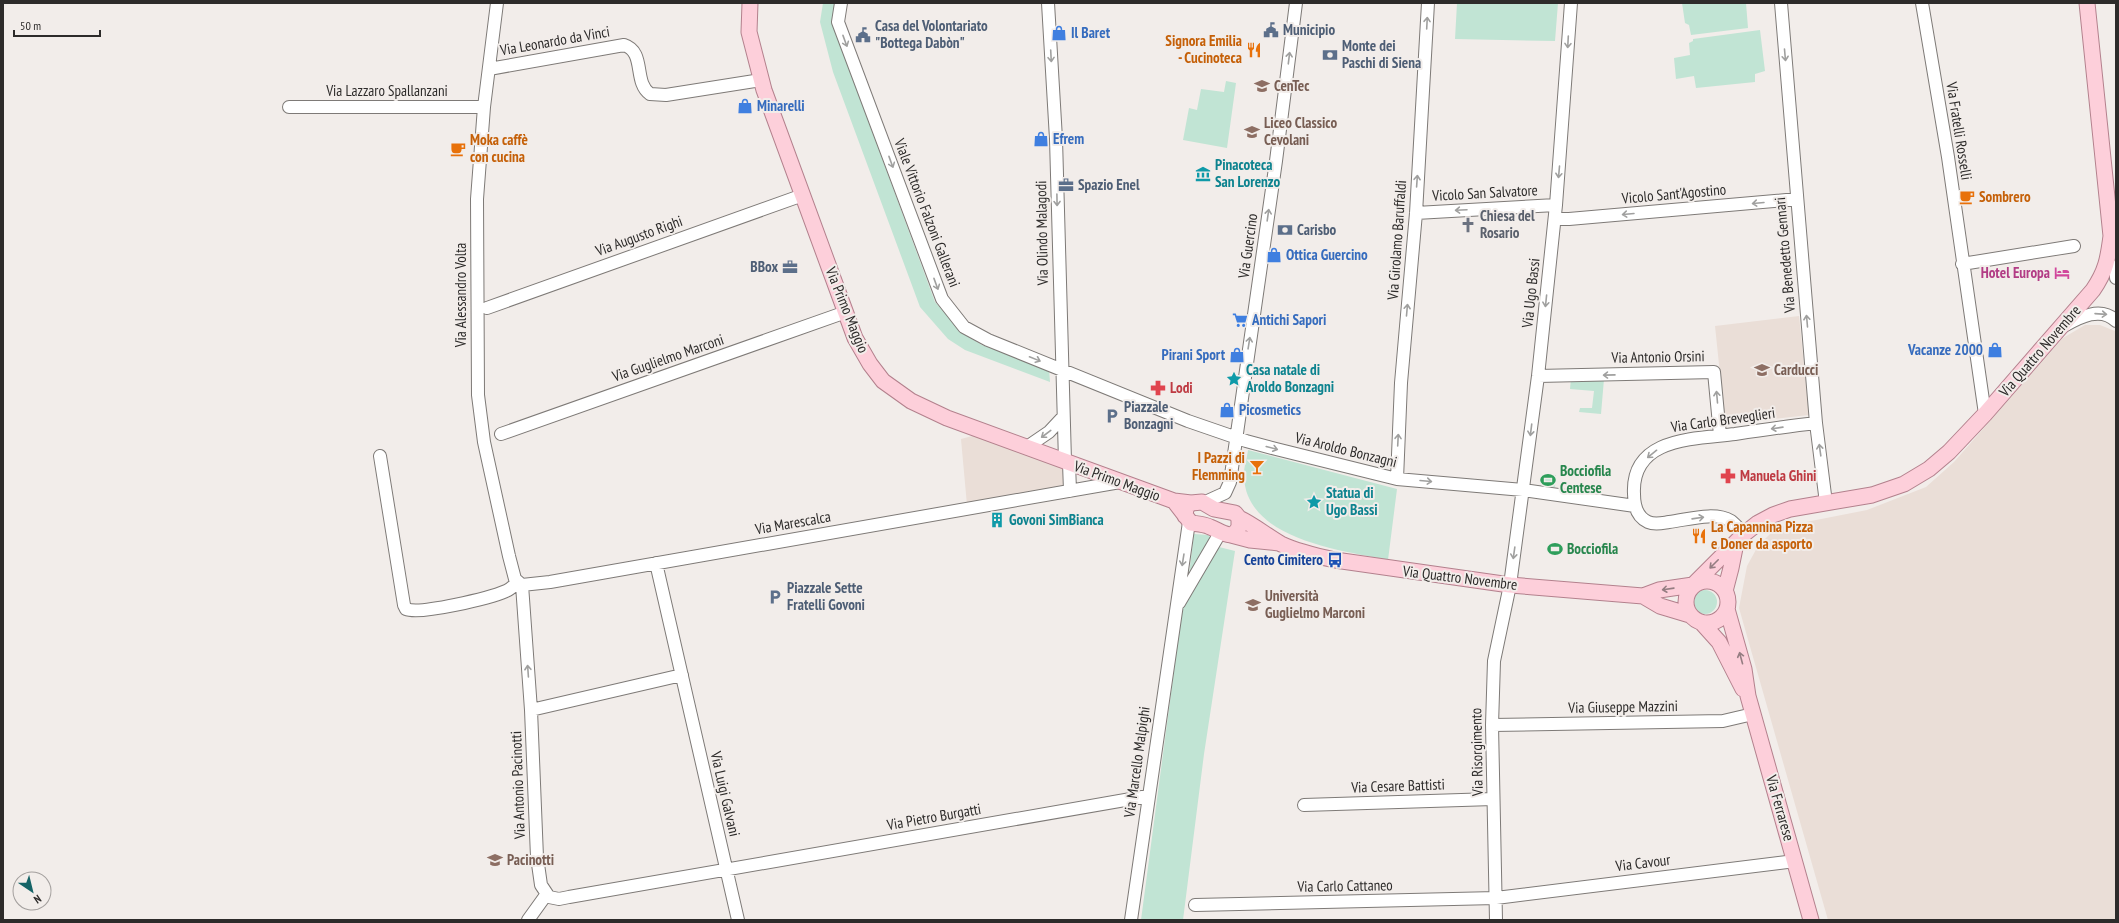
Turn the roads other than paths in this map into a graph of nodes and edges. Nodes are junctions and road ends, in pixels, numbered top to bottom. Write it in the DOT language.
graph roads {
  1 [pos="497,3"];
  2 [pos="750,3"];
  3 [pos="841,3"];
  4 [pos="1048,3"];
  5 [pos="1296,3"];
  6 [pos="1428,3"];
  7 [pos="1571,3"];
  8 [pos="1781,3"];
  9 [pos="1922,3"];
  10 [pos="2087,3"];
  11 [pos="489,69"];
  12 [pos="761,80"];
  13 [pos="484,107"];
  14 [pos="289,108"];
  15 [pos="802,195"];
  16 [pos="1796,199"];
  17 [pos="1556,205"];
  18 [pos="1416,212"];
  19 [pos="1555,219"];
  20 [pos="2074,246"];
  21 [pos="2108,262"];
  22 [pos="1962,264"];
  23 [pos="2116,278"];
  24 [pos="487,308"];
  25 [pos="846,312"];
  26 [pos="2116,321"];
  27 [pos="2060,329"];
  28 [pos="1062,370"];
  29 [pos="1538,376"];
  30 [pos="1985,414"];
  31 [pos="1063,417"];
  32 [pos="1816,423"];
  33 [pos="501,434"];
  34 [pos="1720,436"];
  35 [pos="1235,437"];
  36 [pos="1027,447"];
  37 [pos="380,456"];
  38 [pos="1067,462"];
  39 [pos="1396,479"];
  40 [pos="1120,482"];
  41 [pos="1523,490"];
  42 [pos="1070,491"];
  43 [pos="1225,493"];
  44 [pos="1826,503"];
  45 [pos="1635,506"];
  46 [pos="1192,511"];
  47 [pos="1236,514"];
  48 [pos="1226,534"];
  49 [pos="1740,539"];
  50 [pos="1280,543"];
  51 [pos="656,563"];
  52 [pos="520,583"];
  53 [pos="1510,585"];
  54 [pos="1693,585"];
  55 [pos="1725,591"];
  56 [pos="1643,596"];
  57 [pos="1176,609"];
  58 [pos="1726,609"];
  59 [pos="1696,618"];
  60 [pos="682,675"];
  61 [pos="1748,696"];
  62 [pos="531,710"];
  63 [pos="1753,714"];
  64 [pos="1492,725"];
  65 [pos="1148,796"];
  66 [pos="1493,799"];
  67 [pos="1304,805"];
  68 [pos="1795,861"];
  69 [pos="726,870"];
  70 [pos="546,895"];
  71 [pos="1496,898"];
  72 [pos="1195,905"];
  73 [pos="528,920"];
  74 [pos="738,920"];
  75 [pos="1131,920"];
  76 [pos="1496,920"];
  77 [pos="1811,920"];
  1 -- 11 [label="street, Via Alessandro Volta"];
  2 -- 12 [label="main road, Via Primo Maggio"];
  3 -- 28 [label="street, Viale Vittorio Falzoni Gallerani, one-way"];
  4 -- 28 [label="street, Via Olindo Malagodi, one-way"];
  35 -- 5 [label="street, Via Guercino, one-way"];
  18 -- 6 [label="street, Via Girolamo Baruffaldi, one-way"];
  7 -- 17 [label="street, Via Ugo Bassi, one-way"];
  8 -- 16 [label="street, Via Benedetto Gennari, one-way"];
  9 -- 22 [label="street, Via Fratelli Rosselli"];
  10 -- 21 [label="main road, Via Quattro Novembre"];
  11 -- 12 [label="street, Via Leonardo da Vinci"];
  11 -- 13 [label="street, Via Alessandro Volta"];
  12 -- 15 [label="main road, Via Primo Maggio"];
  13 -- 14 [label="street, Via Lazzaro Spallanzani"];
  13 -- 52 [label="street, Via Alessandro Volta"];
  15 -- 24 [label="street, Via Augusto Righi"];
  15 -- 25 [label="main road, Via Primo Maggio"];
  16 -- 19 [label="street, Vicolo Sant'Agostino, one-way"];
  32 -- 16 [label="street, Via Benedetto Gennari, one-way"];
  17 -- 18 [label="street, Vicolo San Salvatore, one-way"];
  17 -- 19 [label="street, Via Ugo Bassi"];
  39 -- 18 [label="street, Via Girolamo Baruffaldi, one-way"];
  19 -- 29 [label="street, Via Ugo Bassi, one-way"];
  20 -- 22 [label="street"];
  21 -- 23 [label="street"];
  21 -- 27 [label="main road, Via Quattro Novembre"];
  22 -- 30 [label="street, Via Fratelli Rosselli"];
  25 -- 33 [label="street, Via Guglielmo Marconi"];
  25 -- 36 [label="main road, Via Primo Maggio"];
  27 -- 26 [label="street, one-way"];
  27 -- 30 [label="main road, Via Quattro Novembre"];
  28 -- 31 [label="street, Via Olindo Malagodi"];
  28 -- 35 [label="street, Via Aroldo Bonzagni"];
  34 -- 29 [label="street, Via Antonio Orsini, one-way"];
  29 -- 41 [label="street, Via Ugo Bassi, one-way"];
  30 -- 44 [label="main road, Via Quattro Novembre"];
  31 -- 36 [label="street, one-way"];
  31 -- 38 [label="street, Via Olindo Malagodi"];
  32 -- 34 [label="street, Via Carlo Breveglieri, one-way"];
  44 -- 32 [label="street, Via Benedetto Gennari, one-way"];
  34 -- 45 [label="street, Via Carlo Breveglieri, one-way"];
  35 -- 39 [label="street, Via Aroldo Bonzagni, one-way"];
  35 -- 43 [label="street, Via Guercino"];
  36 -- 38 [label="main road, Via Primo Maggio"];
  37 -- 52 [label="street"];
  38 -- 40 [label="main road, Via Primo Maggio"];
  38 -- 42 [label="street"];
  39 -- 41 [label="street, Via Aroldo Bonzagni, one-way"];
  40 -- 42 [label="street, Via Marescalca"];
  40 -- 46 [label="main road, Via Primo Maggio"];
  41 -- 45 [label="street, Via Aroldo Bonzagni"];
  41 -- 53 [label="street, Via Ugo Bassi, one-way"];
  42 -- 51 [label="street, Via Marescalca"];
  43 -- 46 [label="street"];
  43 -- 47 [label="street"];
  44 -- 49 [label="main road, Via Quattro Novembre"];
  45 -- 49 [label="street, one-way"];
  46 -- 47 [label="main road, Via Quattro Novembre"];
  46 -- 48 [label="main road, Via Quattro Novembre"];
  46 -- 57 [label="street, Via Marcello Malpighi, one-way"];
  47 -- 48 [label="main road"];
  47 -- 50 [label="main road, Via Quattro Novembre"];
  48 -- 50 [label="main road, Via Quattro Novembre"];
  48 -- 57 [label="street, Via Marcello Malpighi"];
  49 -- 54 [label="main road, Via Quattro Novembre, one-way"];
  49 -- 55 [label="main road"];
  50 -- 53 [label="main road, Via Quattro Novembre"];
  51 -- 52 [label="street, Via Marescalca"];
  51 -- 60 [label="street, Via Luigi Galvani"];
  62 -- 52 [label="street, Via Antonio Pacinotti, one-way"];
  53 -- 56 [label="main road, Via Quattro Novembre"];
  53 -- 64 [label="street, Via Risorgimento"];
  54 -- 55 [label="main road, Via Quattro Novembre"];
  54 -- 56 [label="main road, Via Quattro Novembre, one-way"];
  54 -- 59 [label="main road, Via Quattro Novembre"];
  55 -- 58 [label="main road"];
  56 -- 59 [label="main road, Via Quattro Novembre"];
  57 -- 65 [label="street, Via Marcello Malpighi"];
  58 -- 59 [label="main road"];
  61 -- 58 [label="main road, Via Ferrarese, one-way"];
  59 -- 61 [label="main road, Via Ferrarese"];
  60 -- 62 [label="street"];
  60 -- 69 [label="street, Via Luigi Galvani"];
  61 -- 63 [label="main road, Via Ferrarese"];
  62 -- 70 [label="street, Via Antonio Pacinotti"];
  63 -- 64 [label="street, Via Giuseppe Mazzini"];
  63 -- 68 [label="main road, Via Ferrarese"];
  64 -- 66 [label="street, Via Risorgimento"];
  65 -- 69 [label="street, Via Pietro Burgatti"];
  65 -- 75 [label="street, Via Marcello Malpighi"];
  66 -- 67 [label="street, Via Cesare Battisti"];
  66 -- 71 [label="street, Via Risorgimento"];
  68 -- 71 [label="street, Via Cavour"];
  68 -- 77 [label="main road, Via Ferrarese"];
  69 -- 70 [label="street"];
  69 -- 74 [label="street, Via Luigi Galvani"];
  70 -- 73 [label="street"];
  71 -- 72 [label="street, Via Carlo Cattaneo"];
  71 -- 76 [label="street, Via Risorgimento"];
}
